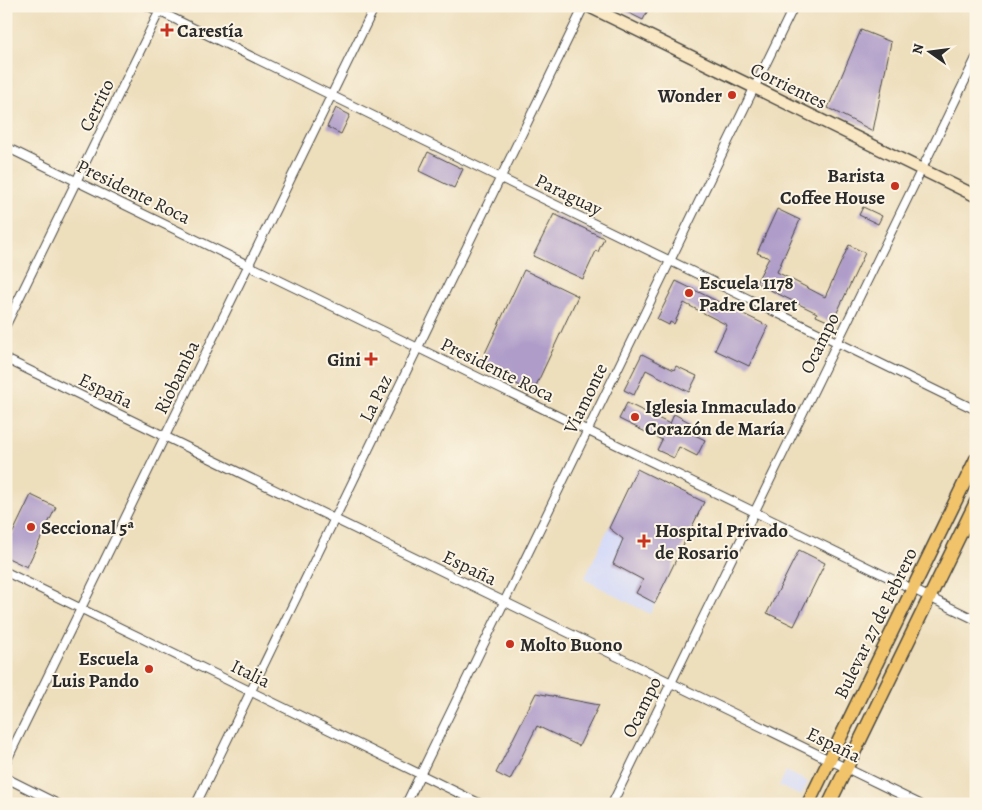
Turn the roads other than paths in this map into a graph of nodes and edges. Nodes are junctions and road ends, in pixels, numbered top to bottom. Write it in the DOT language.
graph roads {
  1 [pos="148,6"];
  2 [pos="375,6"];
  3 [pos="584,6"];
  4 [pos="588,6"];
  5 [pos="794,6"];
  6 [pos="161,9"];
  7 [pos="976,58"];
  8 [pos="754,88"];
  9 [pos="331,96"];
  10 [pos="6,147"];
  11 [pos="922,169"];
  12 [pos="500,178"];
  13 [pos="77,181"];
  14 [pos="976,196"];
  15 [pos="669,261"];
  16 [pos="249,265"];
  17 [pos="6,325"];
  18 [pos="837,342"];
  19 [pos="418,348"];
  20 [pos="6,359"];
  21 [pos="976,410"];
  22 [pos="587,430"];
  23 [pos="165,436"];
  24 [pos="976,459"];
  25 [pos="976,502"];
  26 [pos="754,512"];
  27 [pos="334,519"];
  28 [pos="6,572"];
  29 [pos="912,589"];
  30 [pos="929,598"];
  31 [pos="504,602"];
  32 [pos="81,609"];
  33 [pos="976,620"];
  34 [pos="671,683"];
  35 [pos="251,691"];
  36 [pos="829,760"];
  37 [pos="6,762"];
  38 [pos="846,768"];
  39 [pos="420,774"];
  40 [pos="6,778"];
  41 [pos="58,804"];
  42 [pos="196,804"];
  43 [pos="406,804"];
  44 [pos="482,804"];
  45 [pos="612,804"];
  46 [pos="808,804"];
  47 [pos="829,804"];
  48 [pos="920,804"];
  1 -- 6 [label="street, Paraguay"];
  2 -- 9 [label="street, Riobamba"];
  3 -- 12 [label="street, La Paz"];
  4 -- 8 [label="main road, Corrientes"];
  5 -- 8 [label="street, Viamonte"];
  6 -- 9 [label="street, Paraguay"];
  6 -- 13 [label="street, Cerrito"];
  7 -- 11 [label="street, Ocampo"];
  8 -- 11 [label="main road, Corrientes"];
  8 -- 15 [label="street, Viamonte"];
  9 -- 12 [label="street, Paraguay"];
  9 -- 16 [label="street, Riobamba"];
  10 -- 13 [label="street, Presidente Roca"];
  11 -- 14 [label="main road, Corrientes"];
  11 -- 18 [label="street, Ocampo"];
  12 -- 15 [label="street, Paraguay"];
  12 -- 19 [label="street, La Paz"];
  13 -- 16 [label="street, Presidente Roca"];
  13 -- 17 [label="street, Cerrito"];
  15 -- 18 [label="street, Paraguay"];
  15 -- 22 [label="street, Viamonte"];
  16 -- 19 [label="street, Presidente Roca"];
  16 -- 23 [label="street, Riobamba"];
  18 -- 21 [label="street, Paraguay"];
  18 -- 26 [label="street, Ocampo"];
  19 -- 22 [label="street, Presidente Roca"];
  19 -- 27 [label="street, La Paz"];
  20 -- 23 [label="street, España"];
  22 -- 26 [label="street, Presidente Roca"];
  22 -- 31 [label="street, Viamonte"];
  23 -- 27 [label="street, España"];
  23 -- 32 [label="street, Riobamba"];
  24 -- 29 [label="main road, Bulevar 27 de Febrero"];
  25 -- 30 [label="main road, Bulevar 27 de Febrero"];
  26 -- 29 [label="street, Presidente Roca"];
  26 -- 34 [label="street, Ocampo"];
  27 -- 31 [label="street, España"];
  27 -- 35 [label="street, La Paz"];
  28 -- 32 [label="street, Italia"];
  29 -- 30 [label="street, Presidente Roca"];
  29 -- 36 [label="main road, Bulevar 27 de Febrero"];
  30 -- 33 [label="street, Presidente Roca"];
  30 -- 38 [label="main road, Bulevar 27 de Febrero"];
  31 -- 34 [label="street, España"];
  31 -- 39 [label="street, Viamonte"];
  32 -- 35 [label="street, Italia"];
  32 -- 37 [label="street, Riobamba"];
  34 -- 36 [label="street, España"];
  34 -- 45 [label="street, Ocampo"];
  35 -- 39 [label="street, Italia"];
  35 -- 42 [label="street, La Paz"];
  36 -- 38 [label="street, España"];
  36 -- 46 [label="main road, Bulevar 27 de Febrero"];
  38 -- 47 [label="main road, Bulevar 27 de Febrero"];
  38 -- 48 [label="street, España"];
  39 -- 43 [label="street, Viamonte"];
  39 -- 44 [label="street, Italia"];
  40 -- 41 [label="street"];
}
